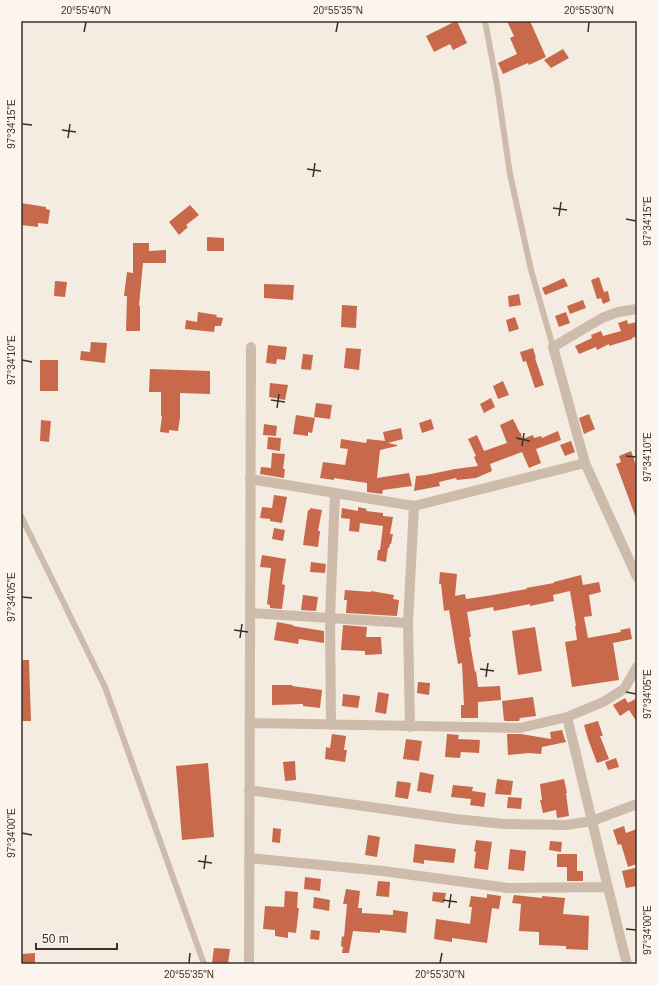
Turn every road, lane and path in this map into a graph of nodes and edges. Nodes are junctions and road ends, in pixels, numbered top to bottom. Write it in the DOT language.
graph roads {
  1 [pos="485,21"];
  2 [pos="637,309"];
  3 [pos="251,346"];
  4 [pos="553,347"];
  5 [pos="585,463"];
  6 [pos="250,479"];
  7 [pos="335,493"];
  8 [pos="414,506"];
  9 [pos="21,516"];
  10 [pos="637,577"];
  11 [pos="250,613"];
  12 [pos="330,618"];
  13 [pos="408,623"];
  14 [pos="637,667"];
  15 [pos="567,717"];
  16 [pos="250,723"];
  17 [pos="331,725"];
  18 [pos="410,727"];
  19 [pos="249,790"];
  20 [pos="637,804"];
  21 [pos="592,821"];
  22 [pos="249,858"];
  23 [pos="607,887"];
  24 [pos="637,961"];
  25 [pos="204,964"];
  26 [pos="249,964"];
  27 [pos="627,964"];
  28 [pos="631,964"];
  1 -- 4 [label="lane"];
  2 -- 4 [label="street"];
  3 -- 6 [label="street"];
  4 -- 5 [label="street"];
  5 -- 8 [label="street"];
  5 -- 10 [label="street"];
  6 -- 7 [label="street"];
  6 -- 11 [label="street"];
  7 -- 8 [label="street"];
  7 -- 12 [label="street"];
  8 -- 13 [label="street"];
  9 -- 25 [label="lane"];
  11 -- 12 [label="street"];
  11 -- 16 [label="street"];
  12 -- 13 [label="street"];
  12 -- 17 [label="street"];
  13 -- 18 [label="street"];
  14 -- 15 [label="street"];
  15 -- 18 [label="street"];
  15 -- 21 [label="street"];
  16 -- 17 [label="street"];
  16 -- 19 [label="street"];
  17 -- 18 [label="street"];
  19 -- 21 [label="street"];
  19 -- 22 [label="street"];
  20 -- 21 [label="street"];
  21 -- 23 [label="street"];
  22 -- 23 [label="street"];
  22 -- 26 [label="street"];
  23 -- 27 [label="street"];
  24 -- 28 [label="street"];
}
